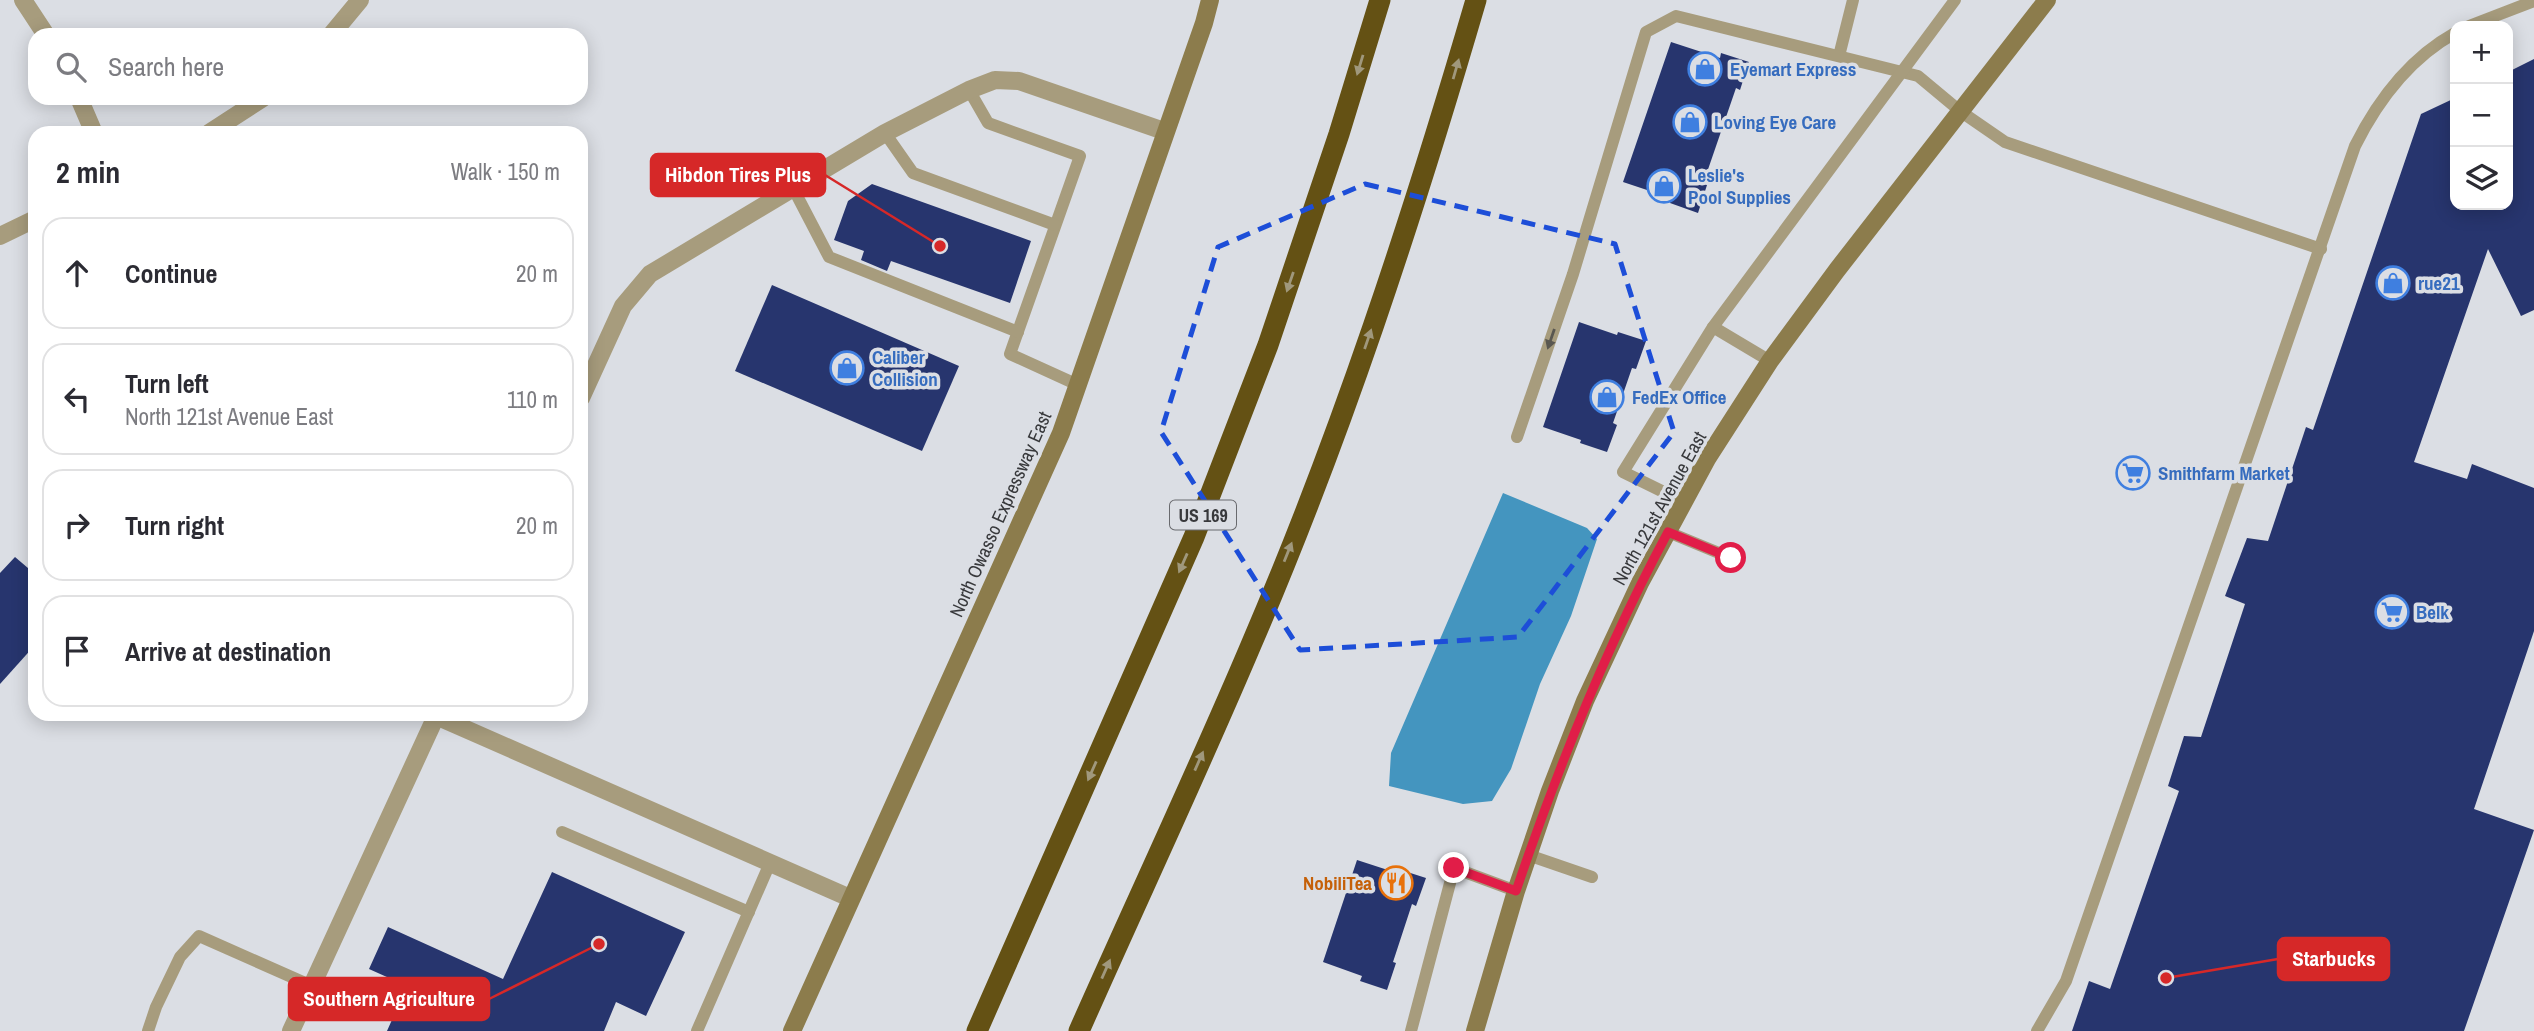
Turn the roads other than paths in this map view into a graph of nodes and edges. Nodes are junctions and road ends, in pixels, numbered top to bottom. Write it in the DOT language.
graph roads {
  1 [pos="23,0"];
  2 [pos="360,0"];
  3 [pos="1210,0"];
  4 [pos="1380,0"];
  5 [pos="1476,0"];
  6 [pos="1853,0"];
  7 [pos="1955,0"];
  8 [pos="2047,0"];
  9 [pos="2534,1"];
  10 [pos="2482,21"];
  11 [pos="41,28"];
  12 [pos="337,28"];
  13 [pos="2450,36"];
  14 [pos="1839,56"];
  15 [pos="1901,72"];
  16 [pos="968,90"];
  17 [pos="82,105"];
  18 [pos="253,105"];
  19 [pos="1960,111"];
  20 [pos="91,126"];
  21 [pos="220,126"];
  22 [pos="1164,131"];
  23 [pos="885,133"];
  24 [pos="793,188"];
  25 [pos="28,222"];
  26 [pos="1055,225"];
  27 [pos="0,236"];
  28 [pos="2321,249"];
  29 [pos="1713,327"];
  30 [pos="1018,332"];
  31 [pos="1770,362"];
  32 [pos="588,383"];
  33 [pos="1078,385"];
  34 [pos="1517,438"];
  35 [pos="1684,502"];
  36 [pos="1668,532"];
  37 [pos="1731,558"];
  38 [pos="433,721"];
  39 [pos="450,721"];
  40 [pos="562,832"];
  41 [pos="1528,855"];
  42 [pos="770,863"];
  43 [pos="1592,877"];
  44 [pos="1516,891"];
  45 [pos="850,898"];
  46 [pos="749,912"];
  47 [pos="312,986"];
  48 [pos="148,1031"];
  49 [pos="291,1031"];
  50 [pos="697,1031"];
  51 [pos="792,1031"];
  52 [pos="977,1031"];
  53 [pos="1079,1031"];
  54 [pos="1410,1031"];
  55 [pos="1475,1031"];
  56 [pos="2037,1031"];
  1 -- 11 [label="street"];
  2 -- 12 [label="street"];
  3 -- 22 [label="street, North Owasso Expressway East"];
  4 -- 52 [label="highway, US 169, one-way"];
  53 -- 5 [label="highway, one-way"];
  6 -- 14 [label="lane"];
  7 -- 15 [label="lane"];
  8 -- 19 [label="street, North 121st Avenue East"];
  9 -- 10 [label="lane"];
  13 -- 28 [label="lane"];
  14 -- 15 [label="lane"];
  14 -- 34 [label="lane, one-way"];
  15 -- 19 [label="lane"];
  15 -- 29 [label="lane"];
  16 -- 22 [label="street"];
  16 -- 23 [label="street"];
  16 -- 26 [label="lane"];
  17 -- 20 [label="street"];
  18 -- 21 [label="street"];
  19 -- 28 [label="lane"];
  19 -- 31 [label="street, North 121st Avenue East"];
  22 -- 33 [label="street, North Owasso Expressway East"];
  23 -- 24 [label="street"];
  23 -- 26 [label="lane"];
  24 -- 30 [label="lane"];
  24 -- 32 [label="street"];
  25 -- 27 [label="street"];
  26 -- 30 [label="lane"];
  28 -- 56 [label="lane"];
  29 -- 31 [label="lane"];
  29 -- 35 [label="lane"];
  30 -- 33 [label="lane"];
  31 -- 35 [label="street, North 121st Avenue East"];
  33 -- 45 [label="street, North Owasso Expressway East"];
  35 -- 36 [label="street, North 121st Avenue East"];
  36 -- 37 [label="lane"];
  36 -- 41 [label="street, North 121st Avenue East"];
  38 -- 47 [label="street"];
  39 -- 42 [label="street"];
  40 -- 46 [label="lane"];
  41 -- 43 [label="lane"];
  41 -- 44 [label="street, North 121st Avenue East"];
  42 -- 45 [label="street"];
  42 -- 46 [label="lane"];
  44 -- 54 [label="lane"];
  44 -- 55 [label="street, North 121st Avenue East"];
  45 -- 51 [label="street, North Owasso Expressway East"];
  46 -- 50 [label="lane"];
  47 -- 48 [label="lane"];
  47 -- 49 [label="street"];
}
